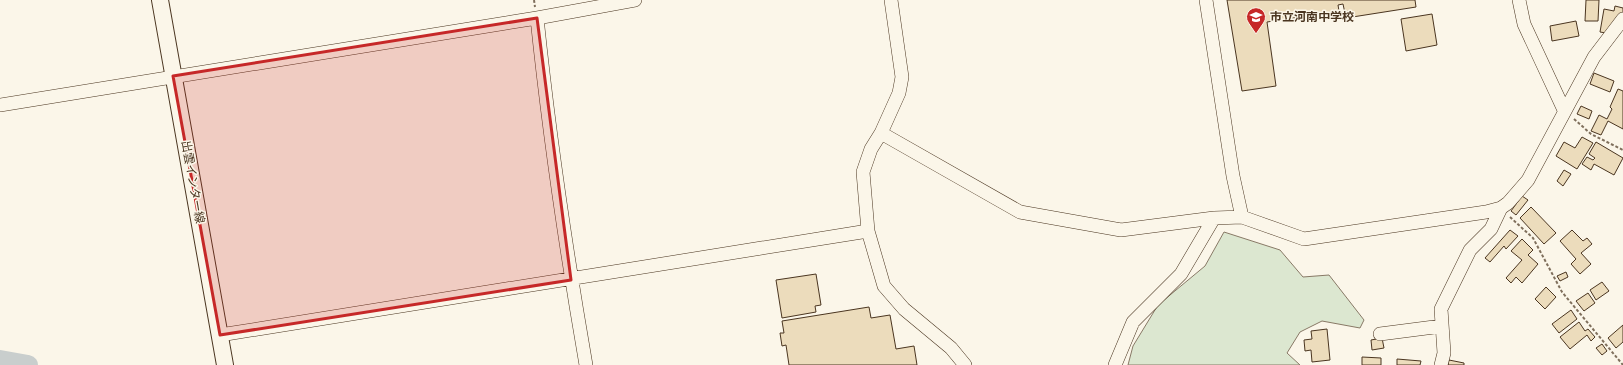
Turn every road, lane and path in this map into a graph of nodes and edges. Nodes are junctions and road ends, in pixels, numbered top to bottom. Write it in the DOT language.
graph roads {
  1 [pos="160,0"];
  2 [pos="635,0"];
  3 [pos="890,0"];
  4 [pos="1206,0"];
  5 [pos="1519,0"];
  6 [pos="537,18"];
  7 [pos="1623,19"];
  8 [pos="173,76"];
  9 [pos="0,104"];
  10 [pos="1564,110"];
  11 [pos="881,133"];
  12 [pos="1623,150"];
  13 [pos="1501,208"];
  14 [pos="1242,217"];
  15 [pos="1214,218"];
  16 [pos="868,230"];
  17 [pos="571,280"];
  18 [pos="1442,326"];
  19 [pos="1380,334"];
  20 [pos="220,335"];
  21 [pos="225,365"];
  22 [pos="586,365"];
  23 [pos="965,365"];
  24 [pos="1115,365"];
  25 [pos="1441,365"];
  26 [pos="1623,365"];
  1 -- 8 [label="main road, 出雲インター線"];
  2 -- 6 [label="street"];
  3 -- 11 [label="street"];
  4 -- 14 [label="street"];
  5 -- 10 [label="street"];
  6 -- 8 [label="street"];
  6 -- 17 [label="street"];
  7 -- 10 [label="street"];
  8 -- 9 [label="street"];
  8 -- 20 [label="main road, 出雲インター線"];
  10 -- 12 [label="path"];
  10 -- 13 [label="street"];
  11 -- 15 [label="street"];
  11 -- 16 [label="street"];
  13 -- 14 [label="street"];
  13 -- 18 [label="street"];
  13 -- 26 [label="path"];
  14 -- 15 [label="street"];
  15 -- 24 [label="street"];
  16 -- 17 [label="street"];
  16 -- 23 [label="street"];
  17 -- 20 [label="street"];
  17 -- 22 [label="street"];
  18 -- 19 [label="street"];
  18 -- 25 [label="street"];
  20 -- 21 [label="main road, 出雲インター線"];
}
